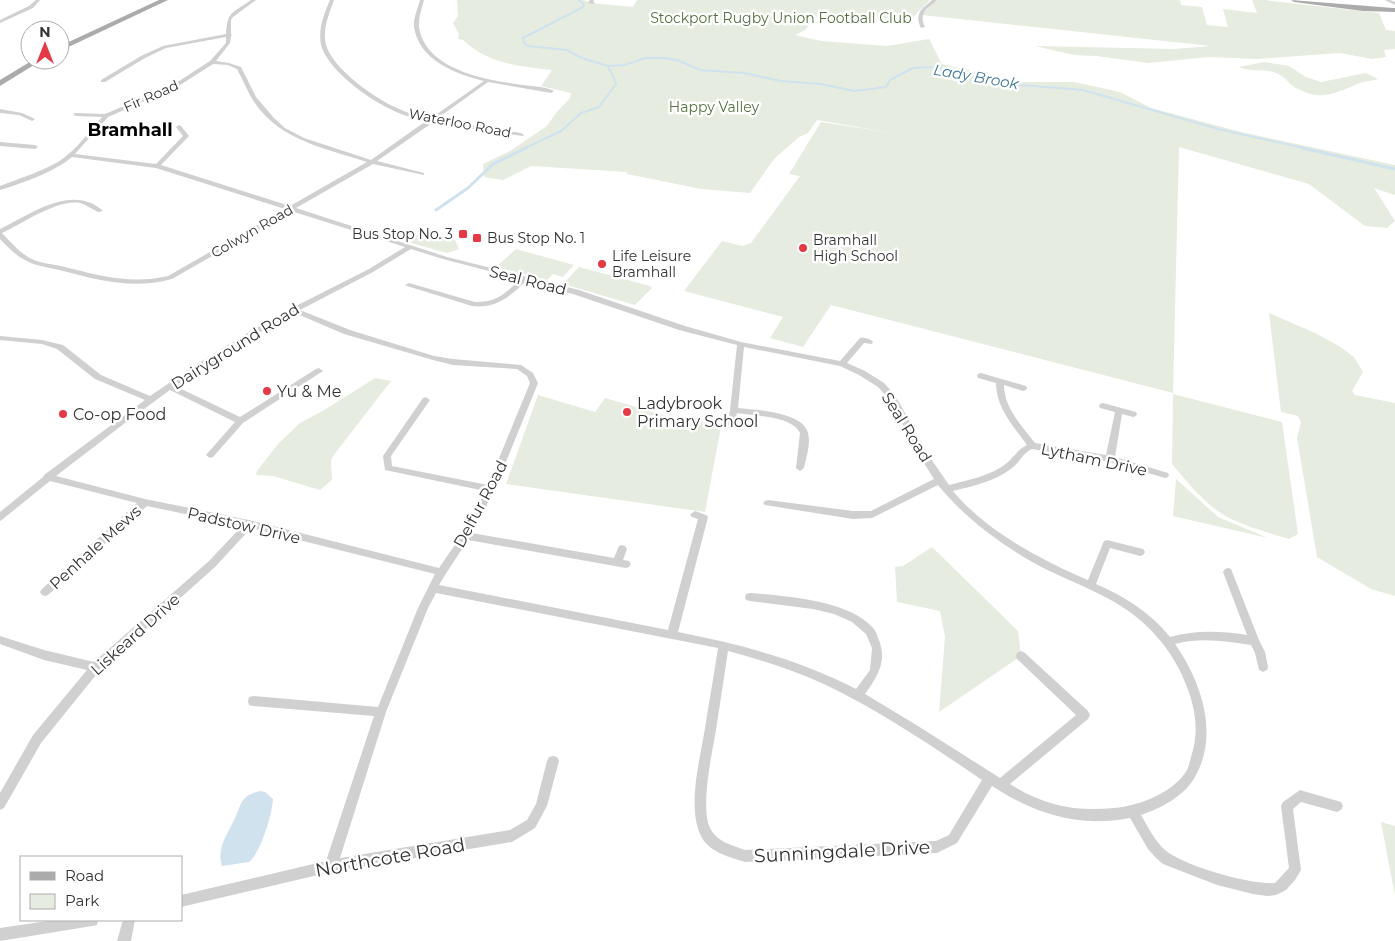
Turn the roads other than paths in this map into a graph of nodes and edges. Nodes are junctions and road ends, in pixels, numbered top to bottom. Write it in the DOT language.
graph roads {
  1 [pos="38,0"];
  2 [pos="165,0"];
  3 [pos="254,0"];
  4 [pos="332,0"];
  5 [pos="422,0"];
  6 [pos="935,0"];
  7 [pos="1294,0"];
  8 [pos="1392,6"];
  9 [pos="0,22"];
  10 [pos="923,27"];
  11 [pos="230,35"];
  12 [pos="70,43"];
  13 [pos="212,62"];
  14 [pos="22,70"];
  15 [pos="102,81"];
  16 [pos="486,82"];
  17 [pos="0,84"];
  18 [pos="551,91"];
  19 [pos="0,111"];
  20 [pos="76,114"];
  21 [pos="106,116"];
  22 [pos="32,119"];
  23 [pos="432,120"];
  24 [pos="179,127"];
  25 [pos="521,135"];
  26 [pos="0,144"];
  27 [pos="35,147"];
  28 [pos="71,155"];
  29 [pos="372,162"];
  30 [pos="157,166"];
  31 [pos="422,174"];
  32 [pos="0,188"];
  33 [pos="289,209"];
  34 [pos="100,211"];
  35 [pos="0,234"];
  36 [pos="410,247"];
  37 [pos="523,280"];
  38 [pos="409,285"];
  39 [pos="292,309"];
  40 [pos="0,338"];
  41 [pos="869,342"];
  42 [pos="741,344"];
  43 [pos="842,364"];
  44 [pos="319,371"];
  45 [pos="981,376"];
  46 [pos="1000,381"];
  47 [pos="170,387"];
  48 [pos="1023,388"];
  49 [pos="151,399"];
  50 [pos="426,400"];
  51 [pos="1103,406"];
  52 [pos="734,410"];
  53 [pos="1118,410"];
  54 [pos="1133,414"];
  55 [pos="240,421"];
  56 [pos="731,424"];
  57 [pos="1032,446"];
  58 [pos="210,455"];
  59 [pos="1110,459"];
  60 [pos="800,468"];
  61 [pos="1165,474"];
  62 [pos="47,477"];
  63 [pos="940,480"];
  64 [pos="491,489"];
  65 [pos="946,489"];
  66 [pos="145,502"];
  67 [pos="768,503"];
  68 [pos="695,515"];
  69 [pos="0,517"];
  70 [pos="249,524"];
  71 [pos="466,536"];
  72 [pos="622,549"];
  73 [pos="1140,552"];
  74 [pos="441,572"];
  75 [pos="1228,572"];
  76 [pos="1090,585"];
  77 [pos="433,588"];
  78 [pos="46,592"];
  79 [pos="750,597"];
  80 [pos="672,635"];
  81 [pos="0,640"];
  82 [pos="1254,641"];
  83 [pos="1168,642"];
  84 [pos="724,645"];
  85 [pos="1022,656"];
  86 [pos="96,666"];
  87 [pos="1263,667"];
  88 [pos="858,696"];
  89 [pos="253,701"];
  90 [pos="381,712"];
  91 [pos="553,760"];
  92 [pos="995,782"];
  93 [pos="0,804"];
  94 [pos="1338,806"];
  95 [pos="1134,812"];
  96 [pos="331,866"];
  97 [pos="182,901"];
  98 [pos="86,921"];
  99 [pos="129,921"];
  100 [pos="0,936"];
  101 [pos="124,941"];
  1 -- 9 [label="street"];
  2 -- 12 [label="main road"];
  3 -- 11 [label="street, Fir Road"];
  4 -- 23 [label="street, Waterloo Road"];
  5 -- 16 [label="street"];
  6 -- 10 [label="street"];
  7 -- 8 [label="main road"];
  11 -- 13 [label="street, Fir Road"];
  11 -- 15 [label="street"];
  13 -- 21 [label="street, Fir Road"];
  13 -- 29 [label="street"];
  14 -- 17 [label="main road"];
  16 -- 18 [label="street"];
  16 -- 23 [label="street, Colwyn Road"];
  19 -- 22 [label="street"];
  20 -- 21 [label="street"];
  21 -- 28 [label="street, Fir Road"];
  23 -- 25 [label="street, Waterloo Road"];
  23 -- 29 [label="street, Colwyn Road"];
  24 -- 30 [label="street"];
  26 -- 27 [label="street"];
  28 -- 30 [label="street, Seal Road"];
  28 -- 32 [label="street, Fir Road"];
  29 -- 31 [label="street"];
  29 -- 33 [label="street, Colwyn Road"];
  30 -- 33 [label="street, Seal Road"];
  33 -- 35 [label="street, Colwyn Road"];
  33 -- 36 [label="street, Seal Road"];
  34 -- 35 [label="street"];
  36 -- 37 [label="street, Seal Road"];
  36 -- 39 [label="street, Dairyground Road"];
  37 -- 38 [label="street"];
  37 -- 42 [label="street, Seal Road"];
  39 -- 47 [label="street, Dairyground Road"];
  39 -- 64 [label="street, Delfur Road"];
  40 -- 49 [label="street"];
  41 -- 43 [label="street"];
  42 -- 43 [label="street, Seal Road"];
  42 -- 52 [label="street"];
  43 -- 63 [label="street, Seal Road"];
  44 -- 55 [label="street"];
  45 -- 46 [label="street"];
  46 -- 48 [label="street"];
  46 -- 57 [label="street"];
  47 -- 49 [label="street, Dairyground Road"];
  47 -- 55 [label="street"];
  49 -- 62 [label="street, Dairyground Road"];
  50 -- 64 [label="street"];
  51 -- 53 [label="street"];
  52 -- 56 [label="street"];
  52 -- 60 [label="street"];
  53 -- 54 [label="street"];
  53 -- 59 [label="street"];
  55 -- 58 [label="street"];
  57 -- 59 [label="street, Lytham Drive"];
  57 -- 65 [label="street, Lytham Drive"];
  59 -- 61 [label="street, Lytham Drive"];
  62 -- 66 [label="street, Padstow Drive"];
  62 -- 69 [label="street, Dairyground Road"];
  63 -- 65 [label="street, Seal Road"];
  63 -- 67 [label="street"];
  64 -- 71 [label="street, Delfur Road"];
  65 -- 76 [label="street, Seal Road"];
  66 -- 70 [label="street, Padstow Drive"];
  66 -- 78 [label="street, Penhale Mews"];
  68 -- 80 [label="street"];
  70 -- 74 [label="street, Padstow Drive"];
  70 -- 86 [label="street, Liskeard Drive"];
  71 -- 72 [label="street"];
  71 -- 74 [label="street, Delfur Road"];
  73 -- 76 [label="street"];
  74 -- 77 [label="street, Delfur Road"];
  75 -- 82 [label="street"];
  76 -- 83 [label="street, Seal Road"];
  77 -- 80 [label="street, Seal Road"];
  77 -- 90 [label="street, Delfur Road"];
  79 -- 88 [label="street"];
  80 -- 84 [label="street, Seal Road"];
  81 -- 86 [label="street"];
  82 -- 83 [label="street"];
  82 -- 87 [label="street"];
  83 -- 95 [label="street, Seal Road"];
  84 -- 88 [label="street, Seal Road"];
  84 -- 92 [label="street, Sunningdale Drive"];
  85 -- 92 [label="street, Sunningdale Drive"];
  86 -- 93 [label="street, Liskeard Drive"];
  88 -- 92 [label="street, Seal Road"];
  89 -- 90 [label="street"];
  90 -- 96 [label="street, Delfur Road"];
  91 -- 96 [label="street, Northcote Road"];
  92 -- 95 [label="street, Seal Road"];
  94 -- 95 [label="street"];
  96 -- 97 [label="street, Northcote Road"];
  98 -- 100 [label="street"];
  99 -- 101 [label="street"];
}
